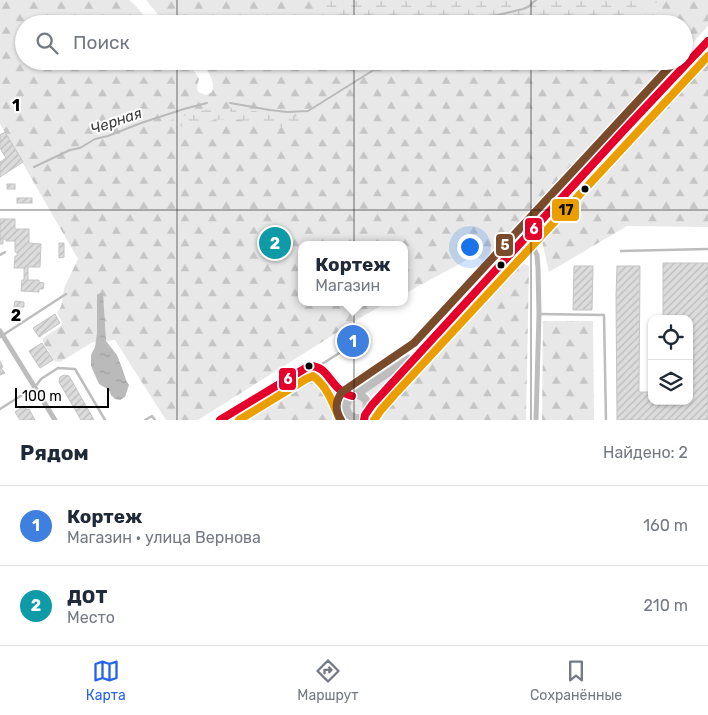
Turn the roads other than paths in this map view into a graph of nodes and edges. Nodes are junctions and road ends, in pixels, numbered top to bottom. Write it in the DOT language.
graph roads {
  1 [pos="708,41"];
  2 [pos="693,57"];
  3 [pos="681,70"];
  4 [pos="525,239"];
  5 [pos="708,249"];
  6 [pos="622,251"];
  7 [pos="5,252"];
  8 [pos="0,255"];
  9 [pos="66,294"];
  10 [pos="539,314"];
  11 [pos="1,334"];
  12 [pos="346,348"];
  13 [pos="421,351"];
  14 [pos="318,367"];
  15 [pos="334,385"];
  16 [pos="35,388"];
  17 [pos="354,396"];
  18 [pos="346,406"];
  19 [pos="0,410"];
  20 [pos="368,410"];
  21 [pos="55,420"];
  22 [pos="105,420"];
  23 [pos="145,420"];
  24 [pos="155,420"];
  25 [pos="220,420"];
  26 [pos="536,420"];
  27 [pos="606,420"];
  1 -- 2 [label="main road"];
  3 -- 4 [label="main road"];
  4 -- 10 [label="street"];
  4 -- 13 [label="main road"];
  5 -- 6 [label="lane"];
  7 -- 8 [label="lane"];
  9 -- 11 [label="lane"];
  10 -- 26 [label="street"];
  10 -- 27 [label="lane"];
  11 -- 16 [label="street"];
  12 -- 14 [label="lane"];
  13 -- 17 [label="main road"];
  13 -- 20 [label="main road"];
  14 -- 15 [label="main road"];
  14 -- 25 [label="main road"];
  15 -- 17 [label="main road"];
  15 -- 18 [label="main road"];
  16 -- 19 [label="lane"];
  16 -- 21 [label="street"];
  16 -- 22 [label="lane"];
  17 -- 18 [label="main road"];
  17 -- 20 [label="main road"];
  18 -- 20 [label="main road"];
  23 -- 24 [label="lane"];
}
